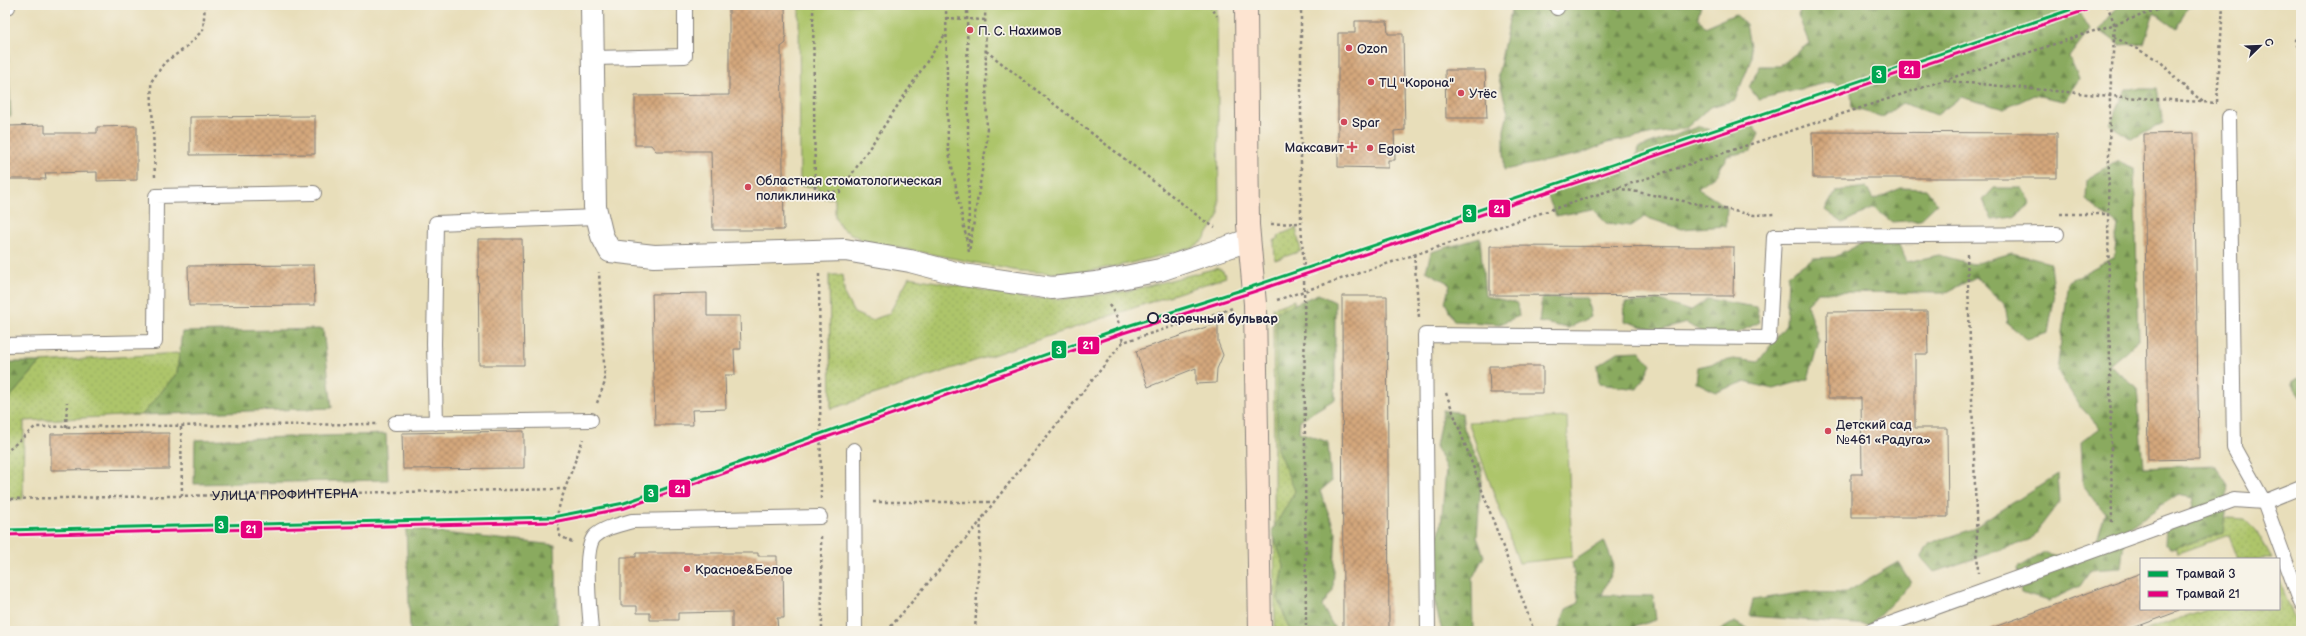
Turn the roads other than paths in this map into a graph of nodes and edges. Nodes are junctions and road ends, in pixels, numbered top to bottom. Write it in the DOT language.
graph roads {
  1 [pos="592,5"];
  2 [pos="685,5"];
  3 [pos="1246,5"];
  4 [pos="593,58"];
  5 [pos="2229,117"];
  6 [pos="314,193"];
  7 [pos="597,217"];
  8 [pos="1248,232"];
  9 [pos="2057,234"];
  10 [pos="5,346"];
  11 [pos="590,420"];
  12 [pos="396,423"];
  13 [pos="436,423"];
  14 [pos="854,450"];
  15 [pos="2301,487"];
  16 [pos="2264,502"];
  17 [pos="820,518"];
  18 [pos="2301,603"];
  19 [pos="591,631"];
  20 [pos="855,631"];
  21 [pos="1260,631"];
  22 [pos="1428,631"];
  23 [pos="1870,631"];
  1 -- 4 [label="street"];
  2 -- 4 [label="lane"];
  3 -- 8 [label="street"];
  4 -- 7 [label="street"];
  5 -- 16 [label="lane"];
  6 -- 10 [label="lane"];
  7 -- 8 [label="street"];
  7 -- 13 [label="lane"];
  8 -- 21 [label="street"];
  9 -- 22 [label="lane"];
  11 -- 13 [label="lane"];
  12 -- 13 [label="lane"];
  14 -- 20 [label="lane"];
  15 -- 16 [label="lane"];
  16 -- 18 [label="lane"];
  16 -- 23 [label="lane"];
  17 -- 19 [label="lane"];
}
